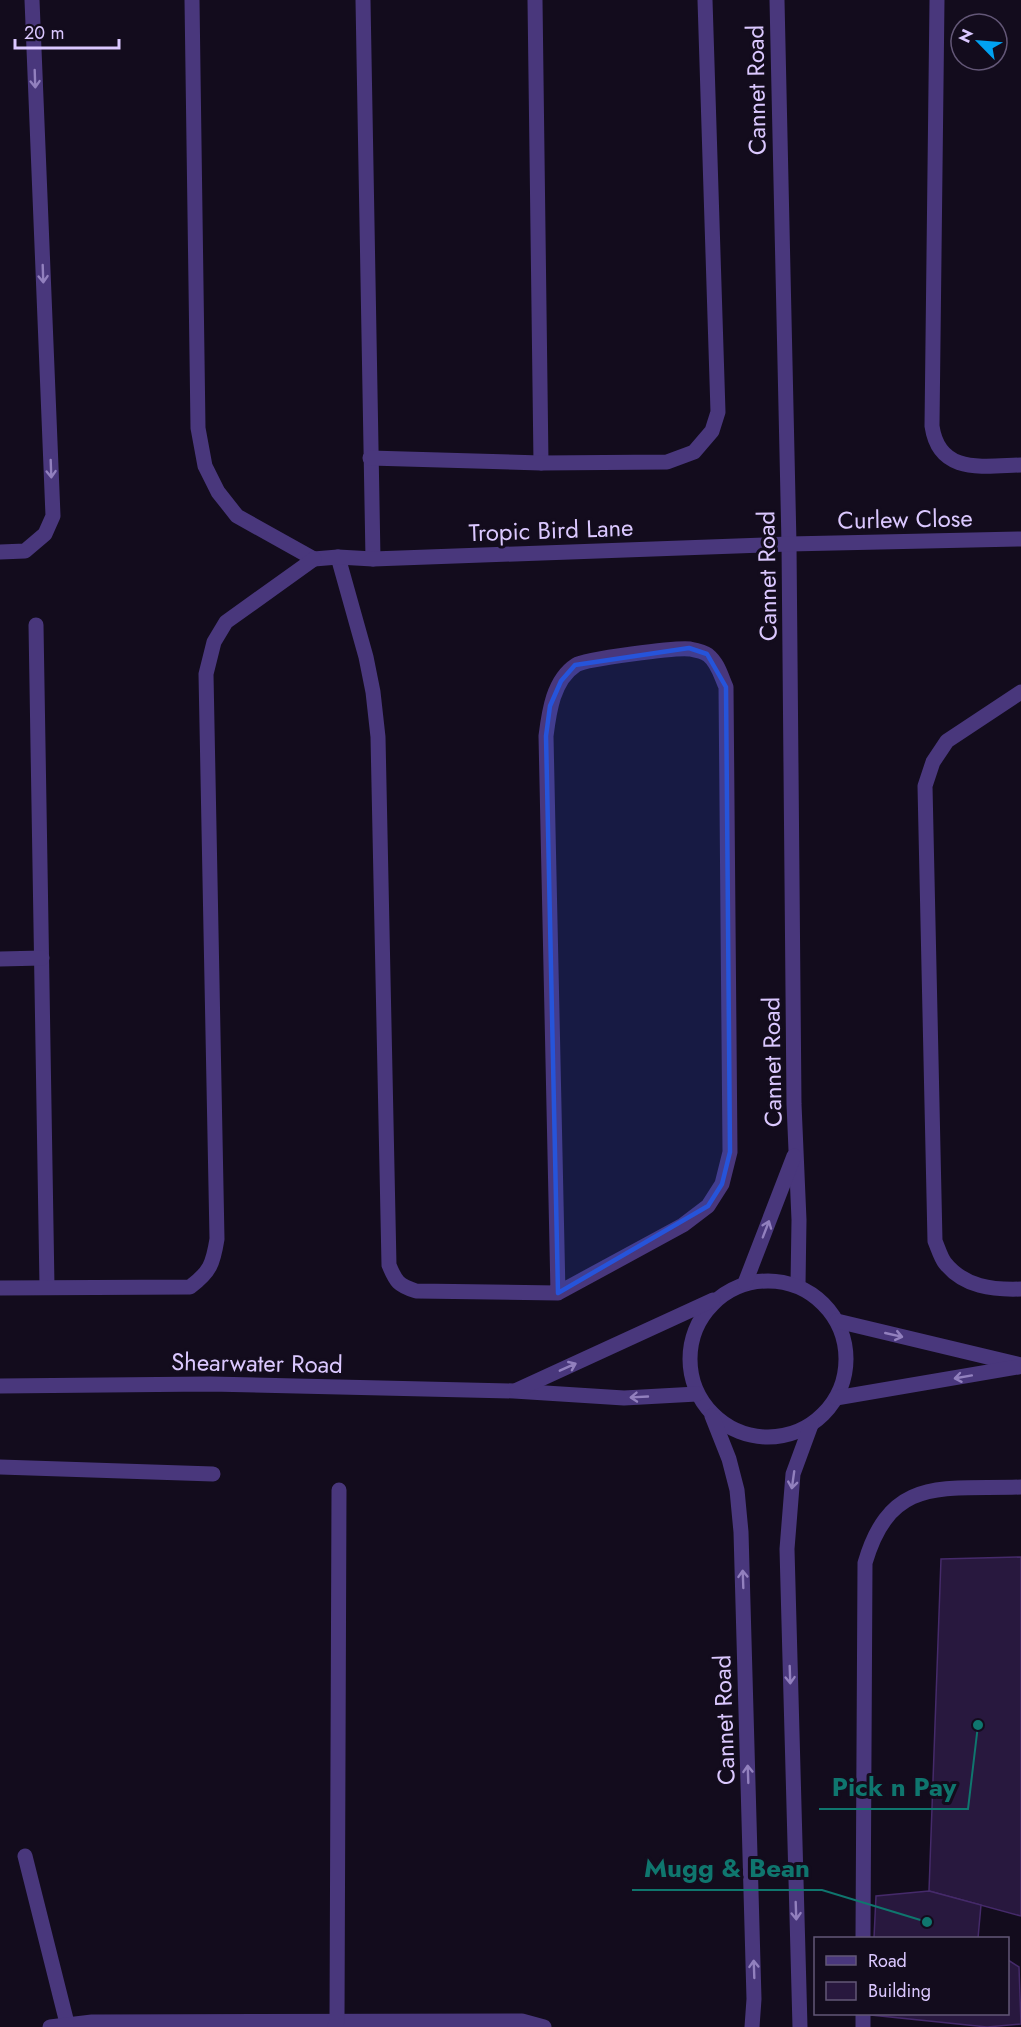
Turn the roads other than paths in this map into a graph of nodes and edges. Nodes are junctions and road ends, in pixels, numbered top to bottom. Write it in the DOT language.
graph roads {
  1 [pos="32,0"];
  2 [pos="192,0"];
  3 [pos="363,0"];
  4 [pos="535,0"];
  5 [pos="705,0"];
  6 [pos="777,0"];
  7 [pos="937,0"];
  8 [pos="370,458"];
  9 [pos="541,463"];
  10 [pos="1021,465"];
  11 [pos="1021,539"];
  12 [pos="789,544"];
  13 [pos="0,552"];
  14 [pos="338,557"];
  15 [pos="314,559"];
  16 [pos="373,559"];
  17 [pos="36,625"];
  18 [pos="1021,692"];
  19 [pos="42,958"];
  20 [pos="0,959"];
  21 [pos="796,1151"];
  22 [pos="745,1283"];
  23 [pos="798,1286"];
  24 [pos="47,1287"];
  25 [pos="0,1288"];
  26 [pos="1021,1289"];
  27 [pos="558,1293"];
  28 [pos="717,1298"];
  29 [pos="837,1321"];
  30 [pos="1021,1366"];
  31 [pos="0,1386"];
  32 [pos="514,1391"];
  33 [pos="697,1394"];
  34 [pos="836,1398"];
  35 [pos="712,1416"];
  36 [pos="811,1425"];
  37 [pos="0,1467"];
  38 [pos="213,1473"];
  39 [pos="1021,1487"];
  40 [pos="339,1490"];
  41 [pos="25,1856"];
  42 [pos="863,1937"];
  43 [pos="336,2024"];
  44 [pos="68,2026"];
  45 [pos="50,2027"];
  46 [pos="544,2027"];
  47 [pos="752,2027"];
  48 [pos="800,2027"];
  1 -- 13 [label="street, one-way"];
  2 -- 15 [label="street"];
  3 -- 8 [label="street"];
  4 -- 9 [label="street"];
  5 -- 9 [label="street"];
  6 -- 12 [label="street, Cannet Road"];
  7 -- 10 [label="street"];
  8 -- 9 [label="street"];
  8 -- 16 [label="street"];
  11 -- 12 [label="street, Curlew Close"];
  12 -- 16 [label="street, Tropic Bird Lane"];
  12 -- 21 [label="street, Cannet Road"];
  14 -- 15 [label="street, Tropic Bird Lane"];
  14 -- 16 [label="street, Tropic Bird Lane"];
  14 -- 27 [label="street"];
  15 -- 24 [label="street"];
  17 -- 19 [label="street"];
  18 -- 26 [label="street"];
  19 -- 20 [label="street"];
  19 -- 24 [label="street"];
  22 -- 21 [label="street, Cannet Road, one-way"];
  21 -- 23 [label="street, Cannet Road"];
  22 -- 23 [label="street"];
  22 -- 28 [label="street"];
  23 -- 29 [label="street"];
  24 -- 25 [label="street"];
  27 -- 27 [label="street"];
  32 -- 28 [label="street, Shearwater Road, one-way"];
  28 -- 33 [label="street"];
  29 -- 30 [label="street, one-way"];
  29 -- 34 [label="street"];
  30 -- 34 [label="street, one-way"];
  31 -- 32 [label="street, Shearwater Road"];
  33 -- 32 [label="street, Shearwater Road, one-way"];
  33 -- 35 [label="street"];
  34 -- 36 [label="street"];
  35 -- 36 [label="street"];
  47 -- 35 [label="street, Cannet Road, one-way"];
  36 -- 48 [label="street, one-way"];
  37 -- 38 [label="street"];
  39 -- 42 [label="street"];
  40 -- 43 [label="street"];
  41 -- 44 [label="street"];
  43 -- 44 [label="street"];
  43 -- 46 [label="street"];
  44 -- 45 [label="street"];
}
